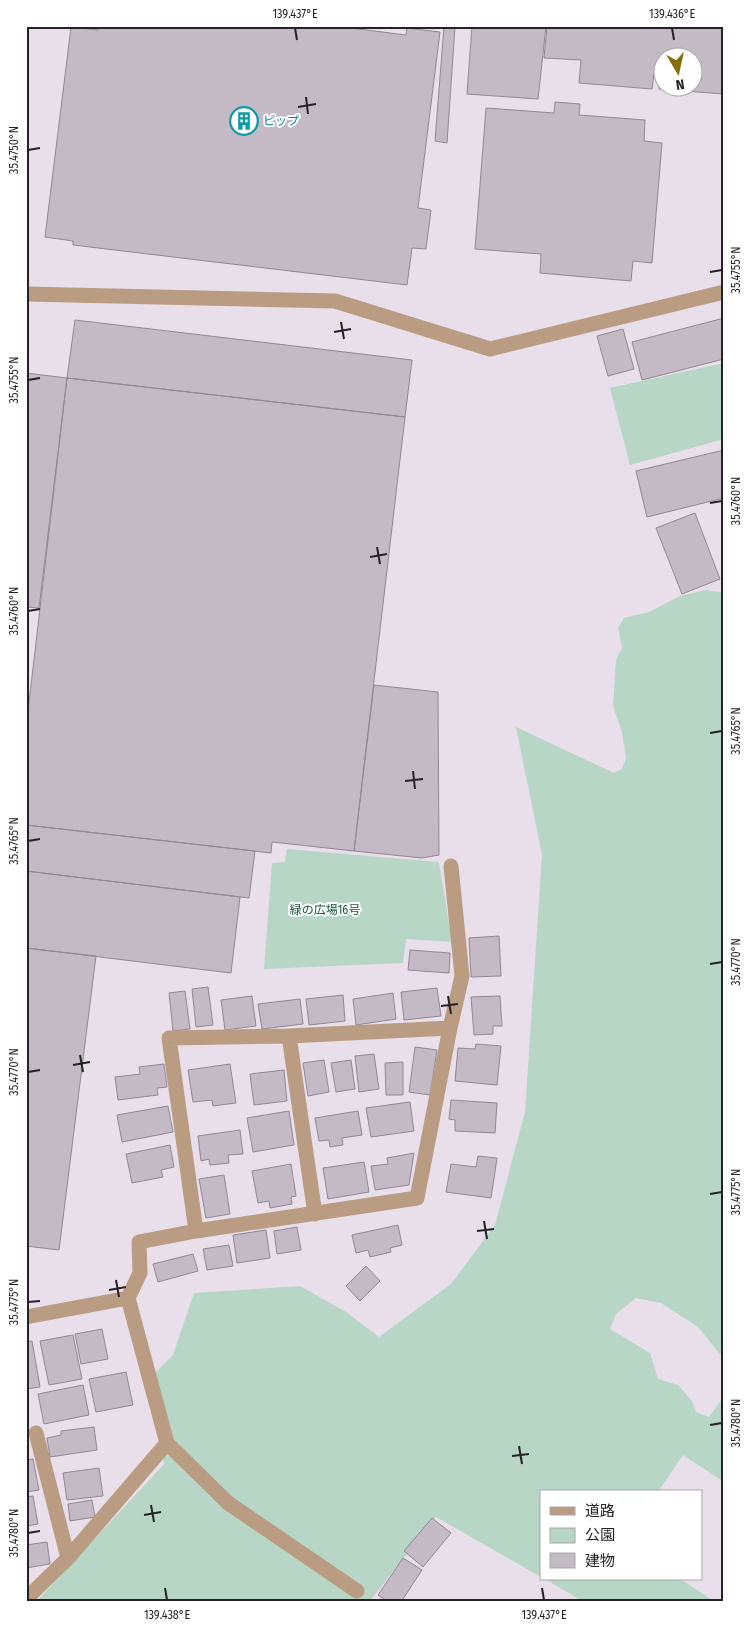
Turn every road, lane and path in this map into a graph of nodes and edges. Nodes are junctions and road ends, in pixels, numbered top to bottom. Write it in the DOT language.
graph roads {
  1 [pos="724,292"];
  2 [pos="26,294"];
  3 [pos="451,866"];
  4 [pos="450,1028"];
  5 [pos="289,1036"];
  6 [pos="315,1214"];
  7 [pos="196,1231"];
  8 [pos="128,1298"];
  9 [pos="26,1317"];
  10 [pos="36,1433"];
  11 [pos="167,1443"];
  12 [pos="68,1558"];
  13 [pos="357,1591"];
  14 [pos="26,1599"];
  1 -- 2 [label="street"];
  3 -- 4 [label="street"];
  4 -- 5 [label="street"];
  4 -- 6 [label="street"];
  5 -- 6 [label="street"];
  5 -- 7 [label="street"];
  6 -- 7 [label="street"];
  7 -- 8 [label="street"];
  8 -- 9 [label="street"];
  8 -- 11 [label="street"];
  10 -- 12 [label="street"];
  11 -- 12 [label="street"];
  11 -- 13 [label="street"];
  12 -- 14 [label="street"];
}
